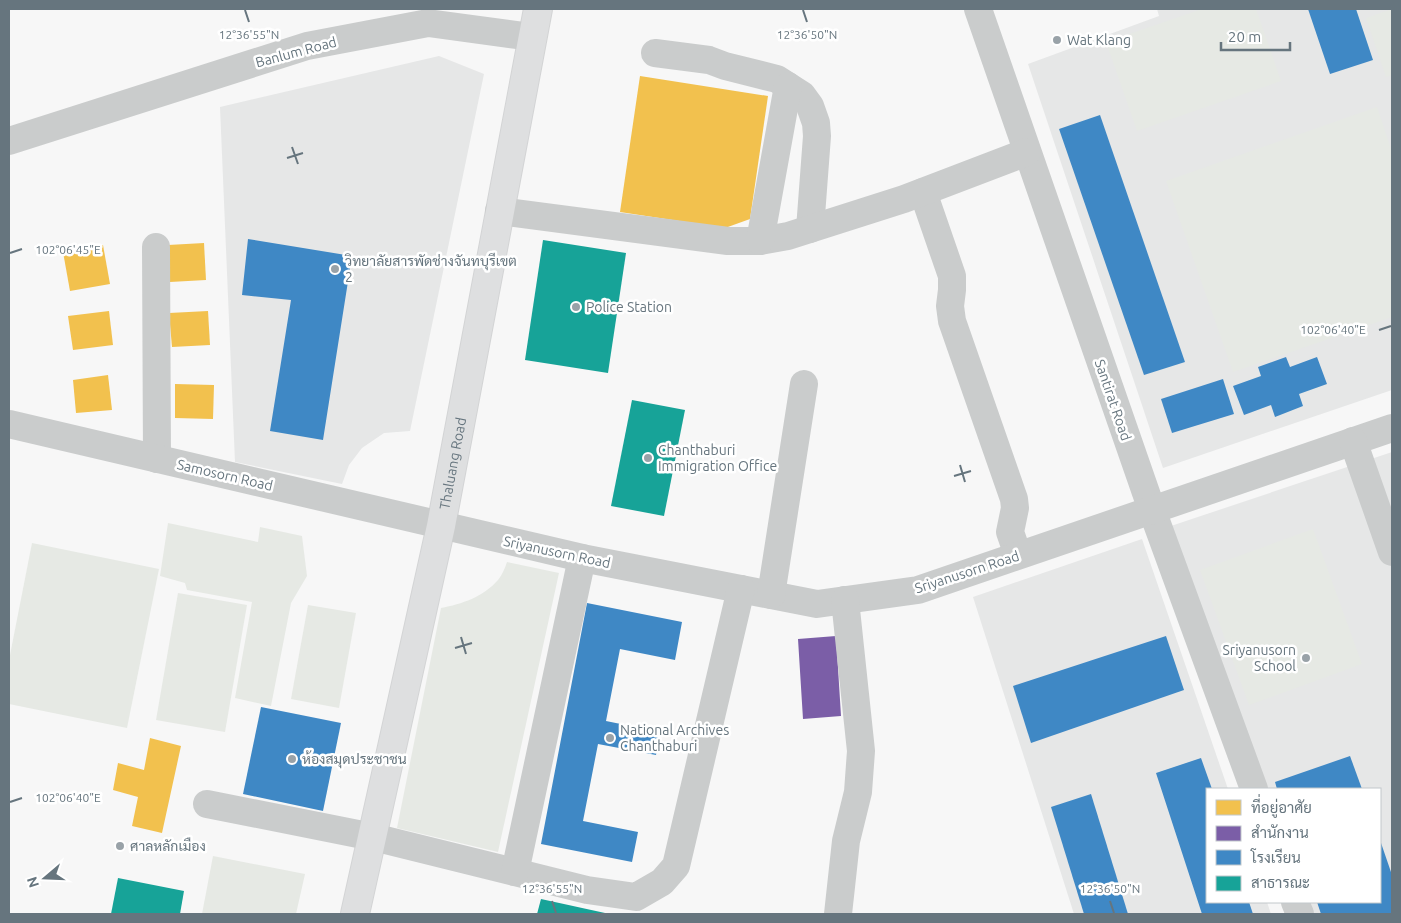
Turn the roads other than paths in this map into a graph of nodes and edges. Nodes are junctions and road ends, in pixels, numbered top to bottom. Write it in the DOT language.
graph roads {
  1 [pos="538,9"];
  2 [pos="978,9"];
  3 [pos="532,37"];
  4 [pos="656,52"];
  5 [pos="788,86"];
  6 [pos="9,141"];
  7 [pos="1026,152"];
  8 [pos="923,192"];
  9 [pos="500,211"];
  10 [pos="810,229"];
  11 [pos="760,241"];
  12 [pos="156,247"];
  13 [pos="804,384"];
  14 [pos="9,424"];
  15 [pos="1392,428"];
  16 [pos="1354,441"];
  17 [pos="157,459"];
  18 [pos="1152,510"];
  19 [pos="441,526"];
  20 [pos="1392,552"];
  21 [pos="1018,556"];
  22 [pos="582,558"];
  23 [pos="741,589"];
  24 [pos="771,595"];
  25 [pos="845,600"];
  26 [pos="1254,788"];
  27 [pos="207,804"];
  28 [pos="372,837"];
  29 [pos="515,872"];
  30 [pos="356,914"];
  31 [pos="838,914"];
  1 -- 3 [label="main road, Thaluang Road"];
  2 -- 7 [label="street, Santirat Road"];
  3 -- 6 [label="street, Banlum Road"];
  3 -- 9 [label="main road, Thaluang Road"];
  4 -- 5 [label="street"];
  5 -- 10 [label="street"];
  5 -- 11 [label="street"];
  7 -- 8 [label="street"];
  7 -- 18 [label="street, Santirat Road"];
  8 -- 10 [label="street"];
  8 -- 21 [label="street"];
  9 -- 11 [label="street"];
  9 -- 19 [label="main road, Thaluang Road"];
  10 -- 11 [label="street"];
  12 -- 17 [label="street"];
  13 -- 24 [label="street"];
  14 -- 17 [label="street, Samosorn Road"];
  15 -- 16 [label="street, Sriyanusorn Road"];
  16 -- 18 [label="street, Sriyanusorn Road"];
  16 -- 20 [label="street"];
  17 -- 19 [label="street, Samosorn Road"];
  18 -- 21 [label="street, Sriyanusorn Road"];
  18 -- 26 [label="street, Santirat Road"];
  19 -- 22 [label="street, Sriyanusorn Road"];
  19 -- 28 [label="main road, Thaluang Road"];
  21 -- 25 [label="street, Sriyanusorn Road"];
  22 -- 23 [label="street, Sriyanusorn Road"];
  22 -- 29 [label="street"];
  23 -- 24 [label="street, Sriyanusorn Road"];
  23 -- 29 [label="street"];
  24 -- 25 [label="street, Sriyanusorn Road"];
  25 -- 31 [label="street"];
  27 -- 28 [label="street"];
  28 -- 29 [label="street"];
  28 -- 30 [label="main road, Thaluang Road"];
}
